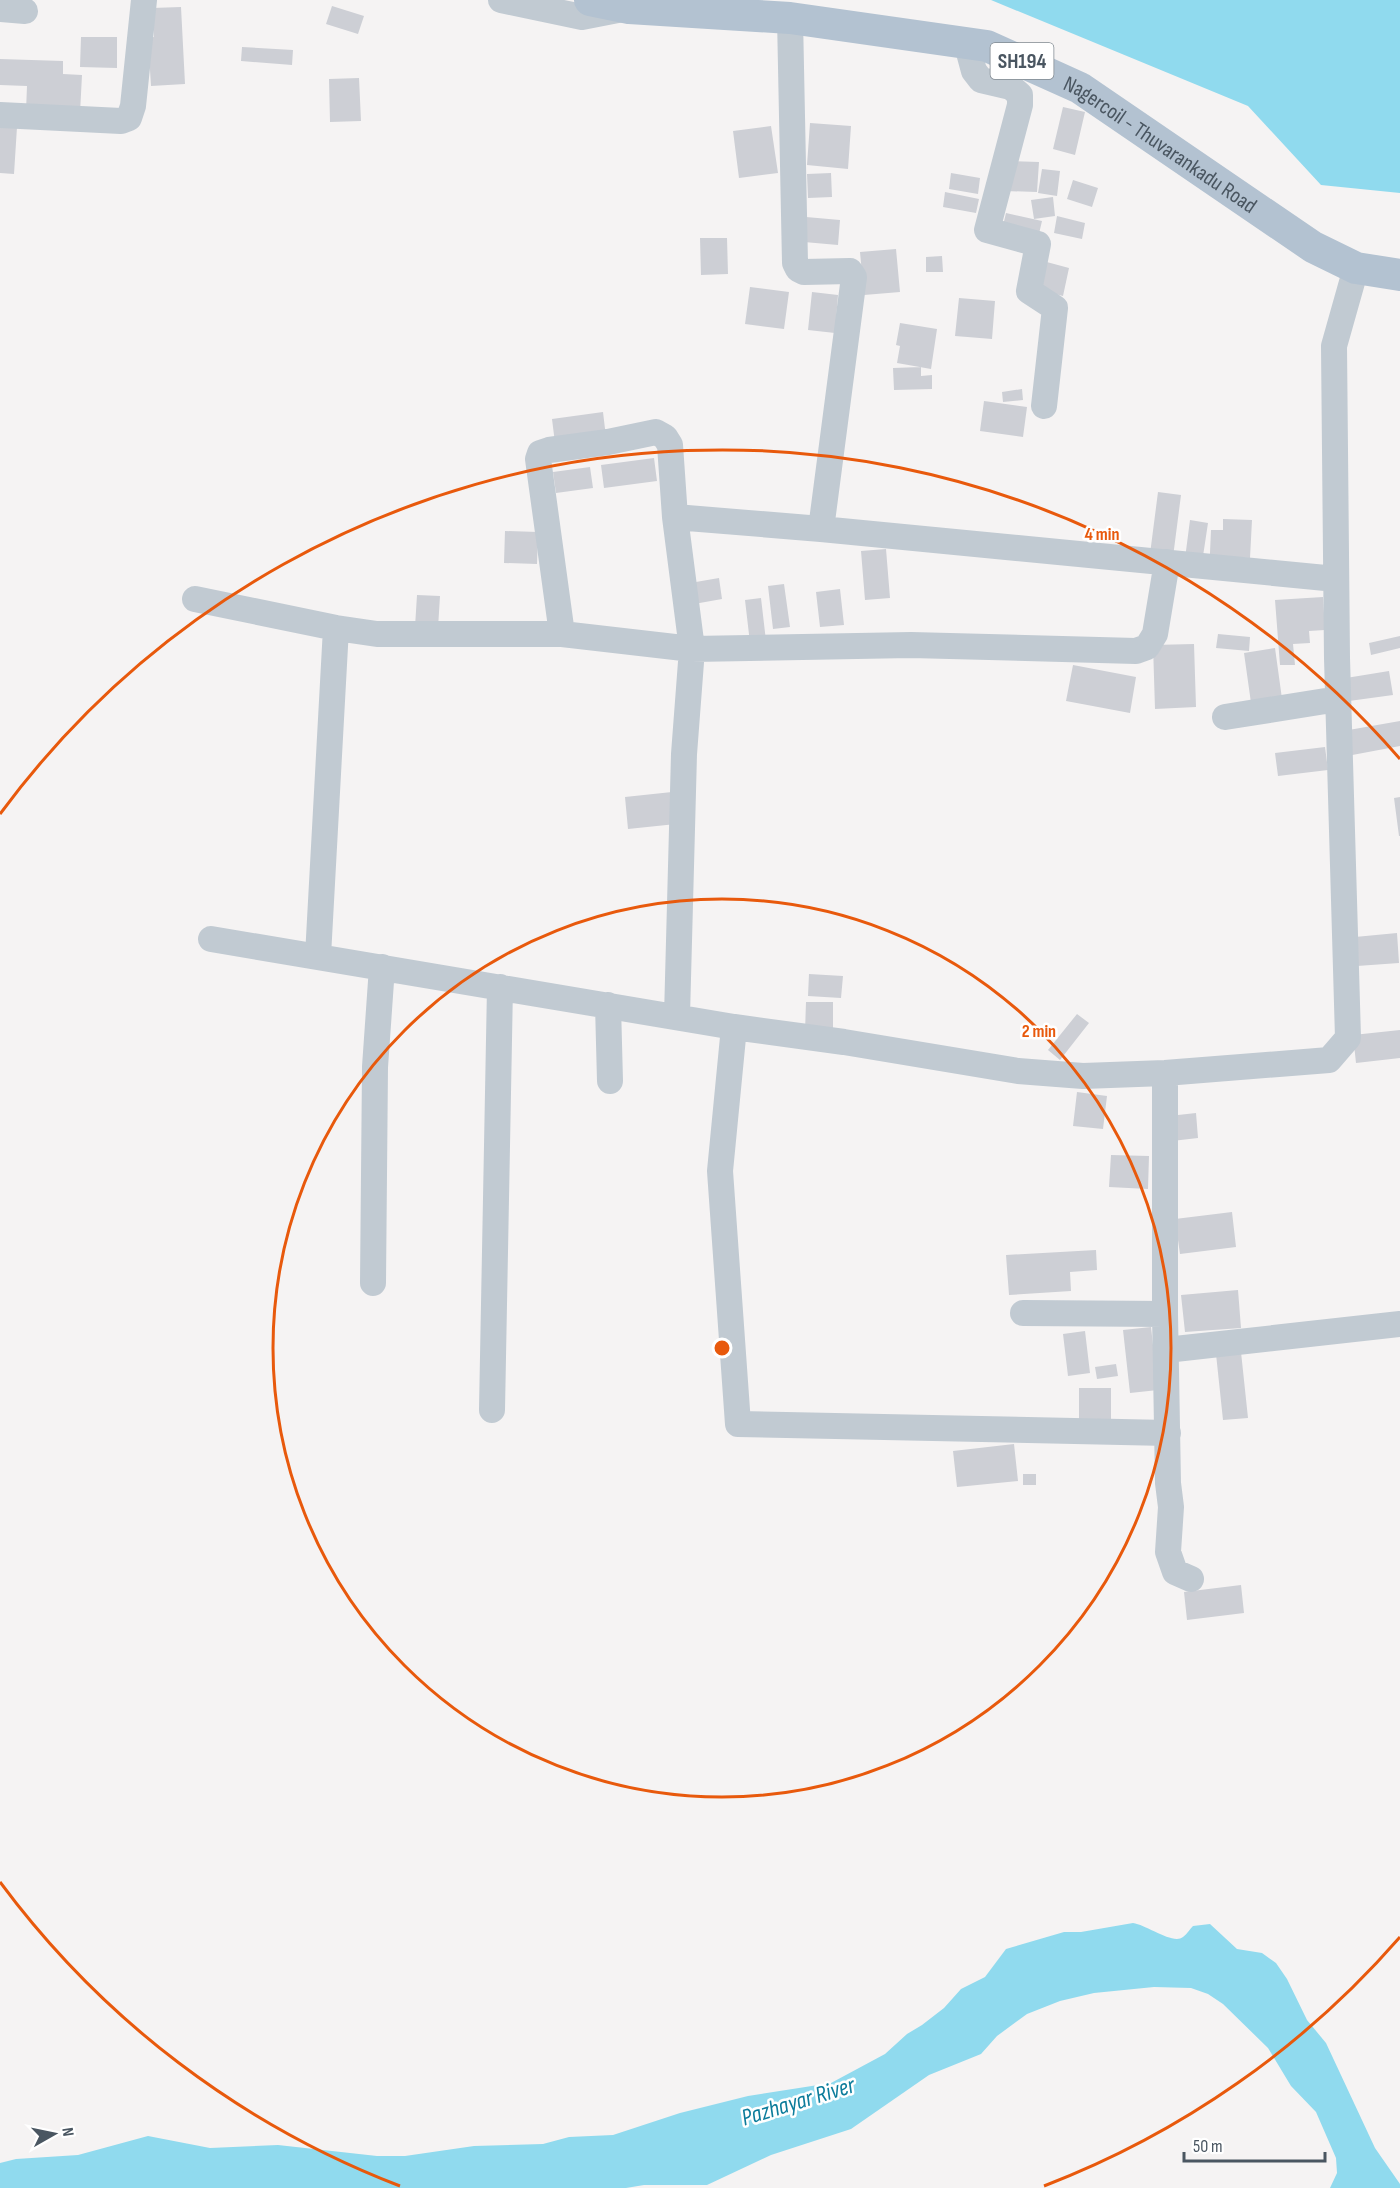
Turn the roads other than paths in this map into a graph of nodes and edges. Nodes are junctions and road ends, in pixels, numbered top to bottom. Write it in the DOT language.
graph roads {
  1 [pos="144,0"];
  2 [pos="501,0"];
  3 [pos="590,0"];
  4 [pos="629,8"];
  5 [pos="790,18"];
  6 [pos="966,45"];
  7 [pos="0,115"];
  8 [pos="1356,268"];
  9 [pos="1400,275"];
  10 [pos="1044,406"];
  11 [pos="675,517"];
  12 [pos="821,529"];
  13 [pos="1167,562"];
  14 [pos="1336,579"];
  15 [pos="195,599"];
  16 [pos="336,628"];
  17 [pos="562,634"];
  18 [pos="692,649"];
  19 [pos="1338,699"];
  20 [pos="1225,717"];
  21 [pos="211,939"];
  22 [pos="318,957"];
  23 [pos="382,967"];
  24 [pos="500,987"];
  25 [pos="608,1005"];
  26 [pos="677,1016"];
  27 [pos="734,1027"];
  28 [pos="1165,1073"];
  29 [pos="610,1080"];
  30 [pos="374,1283"];
  31 [pos="1023,1312"];
  32 [pos="1165,1314"];
  33 [pos="1400,1324"];
  34 [pos="1166,1350"];
  35 [pos="492,1410"];
  36 [pos="1168,1433"];
  37 [pos="1191,1579"];
  1 -- 7 [label="street"];
  2 -- 4 [label="street"];
  3 -- 4 [label="main road, Nagercoil - Thuvarankadu Road / SH194"];
  4 -- 5 [label="main road, Nagercoil - Thuvarankadu Road / SH194"];
  5 -- 6 [label="main road, Nagercoil - Thuvarankadu Road / SH194"];
  5 -- 12 [label="street"];
  6 -- 8 [label="main road, Nagercoil - Thuvarankadu Road / SH194"];
  6 -- 10 [label="street"];
  8 -- 9 [label="main road, Nagercoil - Thuvarankadu Road / SH194"];
  8 -- 14 [label="street"];
  11 -- 12 [label="street"];
  11 -- 17 [label="street"];
  11 -- 18 [label="street"];
  12 -- 13 [label="street"];
  13 -- 14 [label="street"];
  13 -- 18 [label="street"];
  14 -- 19 [label="street"];
  15 -- 16 [label="street"];
  16 -- 17 [label="street"];
  16 -- 22 [label="street"];
  17 -- 18 [label="street"];
  18 -- 26 [label="street"];
  19 -- 20 [label="street"];
  19 -- 28 [label="street"];
  21 -- 22 [label="street"];
  22 -- 23 [label="street"];
  23 -- 24 [label="street"];
  23 -- 30 [label="street"];
  24 -- 25 [label="street"];
  24 -- 35 [label="street"];
  25 -- 26 [label="street"];
  25 -- 29 [label="street"];
  26 -- 27 [label="street"];
  27 -- 28 [label="street"];
  27 -- 36 [label="street"];
  28 -- 32 [label="street"];
  31 -- 32 [label="street"];
  32 -- 34 [label="street"];
  33 -- 34 [label="street"];
  34 -- 36 [label="street"];
  36 -- 37 [label="street"];
}
